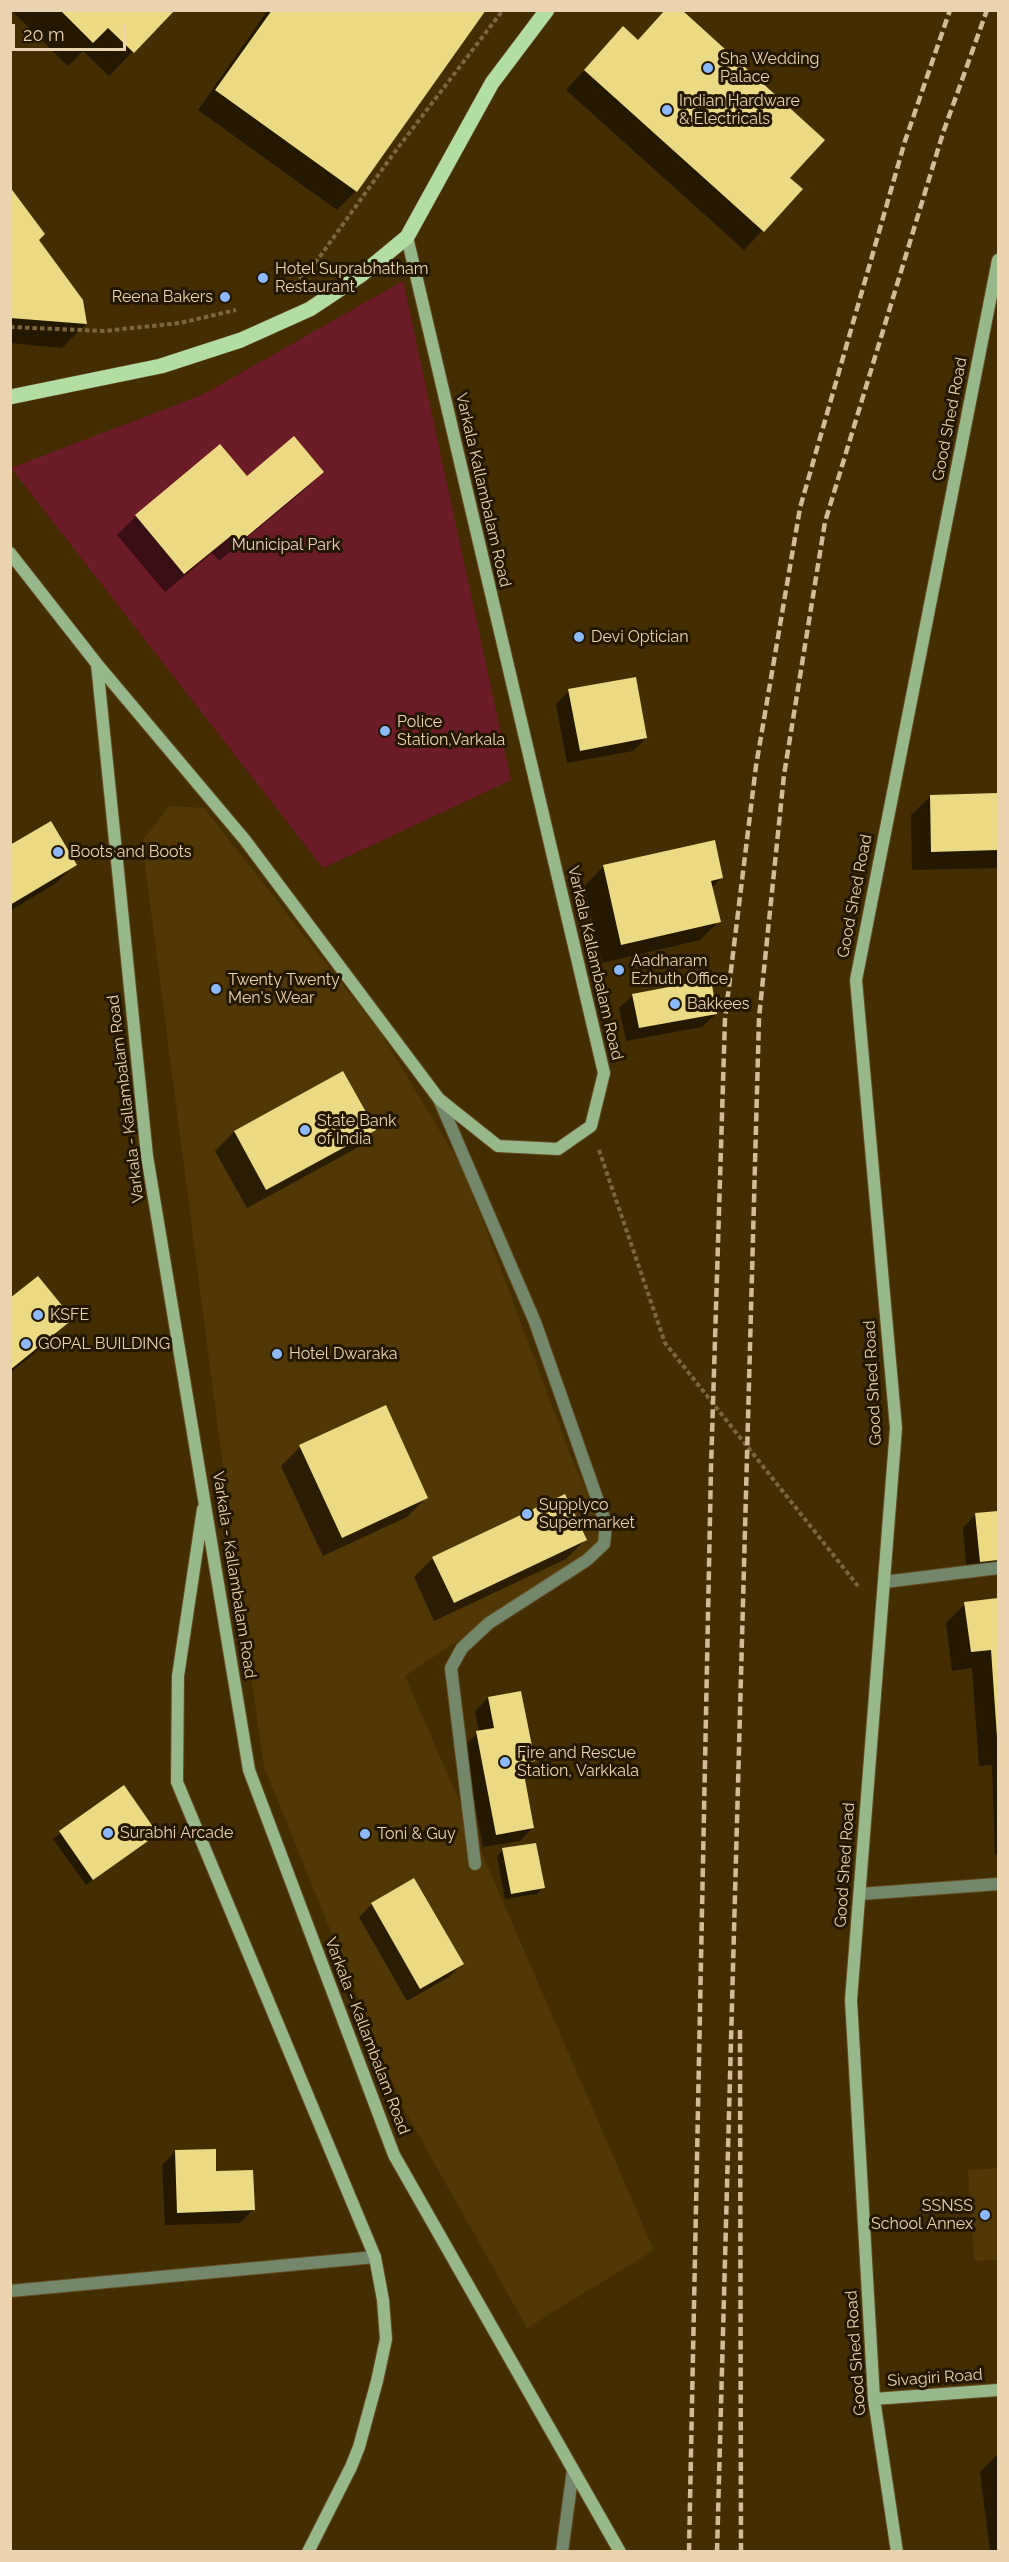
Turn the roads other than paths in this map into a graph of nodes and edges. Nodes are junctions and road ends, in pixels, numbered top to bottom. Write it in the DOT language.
graph roads {
  1 [pos="546,10"];
  2 [pos="406,237"];
  3 [pos="999,260"];
  4 [pos="10,397"];
  5 [pos="10,553"];
  6 [pos="97,664"];
  7 [pos="439,1099"];
  8 [pos="205,1496"];
  9 [pos="999,1568"];
  10 [pos="884,1582"];
  11 [pos="475,1864"];
  12 [pos="999,1884"];
  13 [pos="860,1893"];
  14 [pos="375,2258"];
  15 [pos="10,2291"];
  16 [pos="999,2390"];
  17 [pos="873,2399"];
  18 [pos="573,2470"];
  19 [pos="308,2552"];
  20 [pos="562,2552"];
  21 [pos="620,2552"];
  22 [pos="897,2552"];
  1 -- 2 [label="main road"];
  2 -- 4 [label="main road"];
  2 -- 7 [label="main road, Varkala Kallambalam Road"];
  3 -- 10 [label="main road, Good Shed Road"];
  5 -- 6 [label="main road"];
  6 -- 7 [label="main road"];
  6 -- 8 [label="main road, Varkala - Kallambalam Road"];
  7 -- 11 [label="street"];
  8 -- 14 [label="main road"];
  8 -- 18 [label="main road, Varkala - Kallambalam Road"];
  9 -- 10 [label="street"];
  10 -- 13 [label="main road, Good Shed Road"];
  12 -- 13 [label="street"];
  13 -- 17 [label="main road, Good Shed Road"];
  14 -- 15 [label="street"];
  14 -- 19 [label="main road"];
  16 -- 17 [label="main road, Sivagiri Road"];
  17 -- 22 [label="main road, Good Shed Road"];
  18 -- 20 [label="street"];
  18 -- 21 [label="main road, Varkala - Kallambalam Road"];
}
